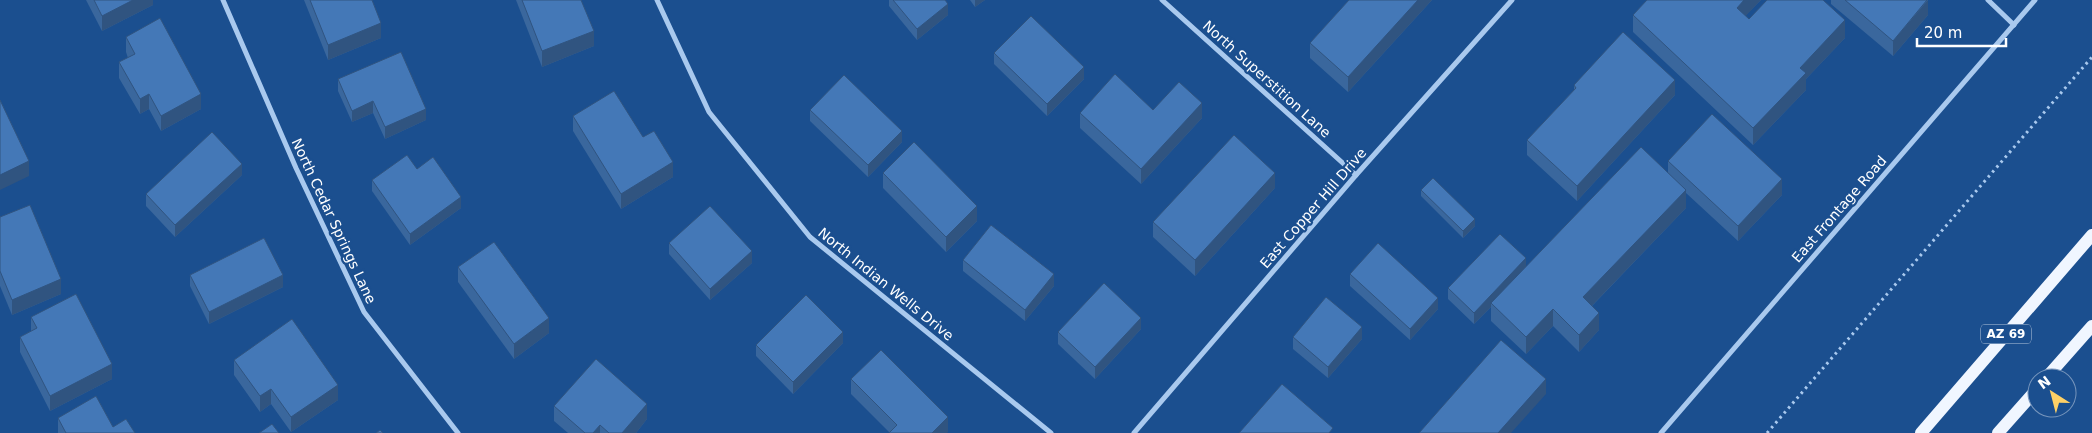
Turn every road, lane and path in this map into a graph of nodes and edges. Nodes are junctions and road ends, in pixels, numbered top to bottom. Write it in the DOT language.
graph roads {
  1 [pos="223,0"];
  2 [pos="657,0"];
  3 [pos="1162,0"];
  4 [pos="1512,0"];
  5 [pos="1988,0"];
  6 [pos="2035,0"];
  7 [pos="2014,24"];
  8 [pos="2092,57"];
  9 [pos="1356,175"];
  10 [pos="2092,235"];
  11 [pos="2092,326"];
  12 [pos="2055,368"];
  13 [pos="2027,400"];
  14 [pos="458,433"];
  15 [pos="1051,433"];
  16 [pos="1134,433"];
  17 [pos="1661,433"];
  18 [pos="1766,433"];
  19 [pos="1920,433"];
  20 [pos="1998,433"];
  1 -- 14 [label="street, North Cedar Springs Lane"];
  2 -- 15 [label="street, North Indian Wells Drive"];
  3 -- 9 [label="street, North Superstition Lane"];
  4 -- 9 [label="street, East Copper Hill Drive"];
  5 -- 7 [label="street"];
  6 -- 7 [label="street, East Frontage Road"];
  7 -- 17 [label="street, East Frontage Road"];
  8 -- 18 [label="path"];
  9 -- 16 [label="street, East Copper Hill Drive"];
  10 -- 19 [label="main road, AZ 69"];
  11 -- 12 [label="main road"];
  13 -- 20 [label="main road"];
}
